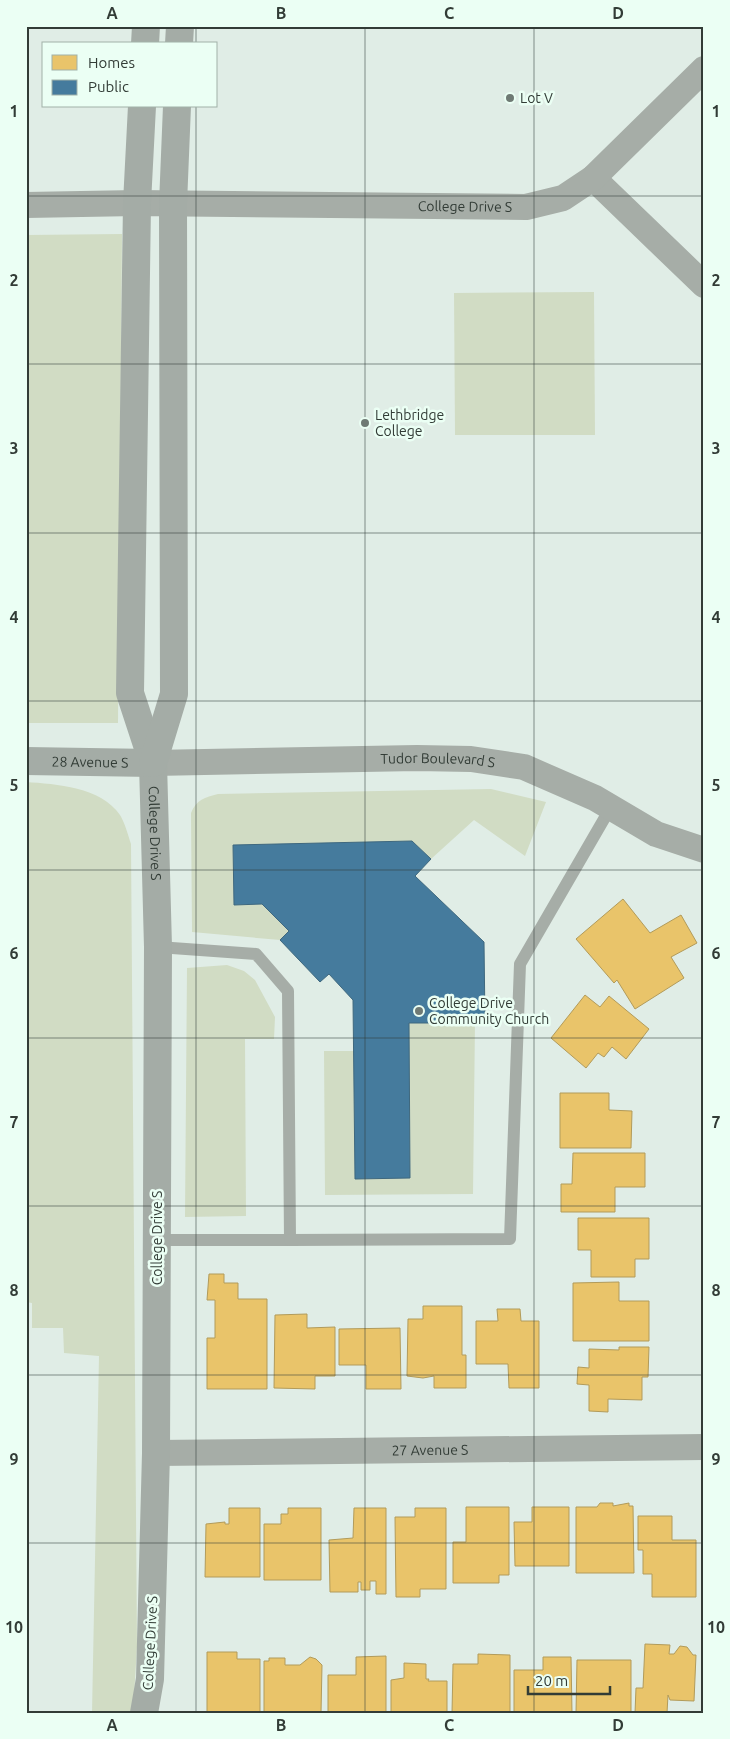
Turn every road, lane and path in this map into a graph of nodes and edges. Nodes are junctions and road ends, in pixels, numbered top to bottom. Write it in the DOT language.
graph roads {
  1 [pos="146,26"];
  2 [pos="180,26"];
  3 [pos="145,42"];
  4 [pos="179,42"];
  5 [pos="704,69"];
  6 [pos="142,108"];
  7 [pos="177,108"];
  8 [pos="593,178"];
  9 [pos="137,203"];
  10 [pos="173,204"];
  11 [pos="26,205"];
  12 [pos="704,285"];
  13 [pos="26,761"];
  14 [pos="153,763"];
  15 [pos="610,807"];
  16 [pos="704,850"];
  17 [pos="158,947"];
  18 [pos="157,1240"];
  19 [pos="290,1240"];
  20 [pos="704,1447"];
  21 [pos="156,1453"];
  22 [pos="144,1713"];
  1 -- 3 [label="street"];
  2 -- 4 [label="street"];
  5 -- 8 [label="street, College Drive S"];
  6 -- 9 [label="street, College Drive S"];
  7 -- 10 [label="street, College Drive S"];
  8 -- 10 [label="street, College Drive S"];
  8 -- 12 [label="street"];
  9 -- 10 [label="street, College Drive S"];
  9 -- 11 [label="street, College Drive S"];
  9 -- 14 [label="street, College Drive S"];
  10 -- 14 [label="street, College Drive S"];
  13 -- 14 [label="street, 28 Avenue S"];
  14 -- 15 [label="street, Tudor Boulevard S"];
  14 -- 17 [label="street, College Drive S"];
  15 -- 16 [label="street, Tudor Boulevard S"];
  15 -- 19 [label="lane"];
  17 -- 18 [label="street, College Drive S"];
  17 -- 19 [label="lane"];
  18 -- 19 [label="lane"];
  18 -- 21 [label="street, College Drive S"];
  20 -- 21 [label="street, 27 Avenue S"];
  21 -- 22 [label="street, College Drive S"];
}
